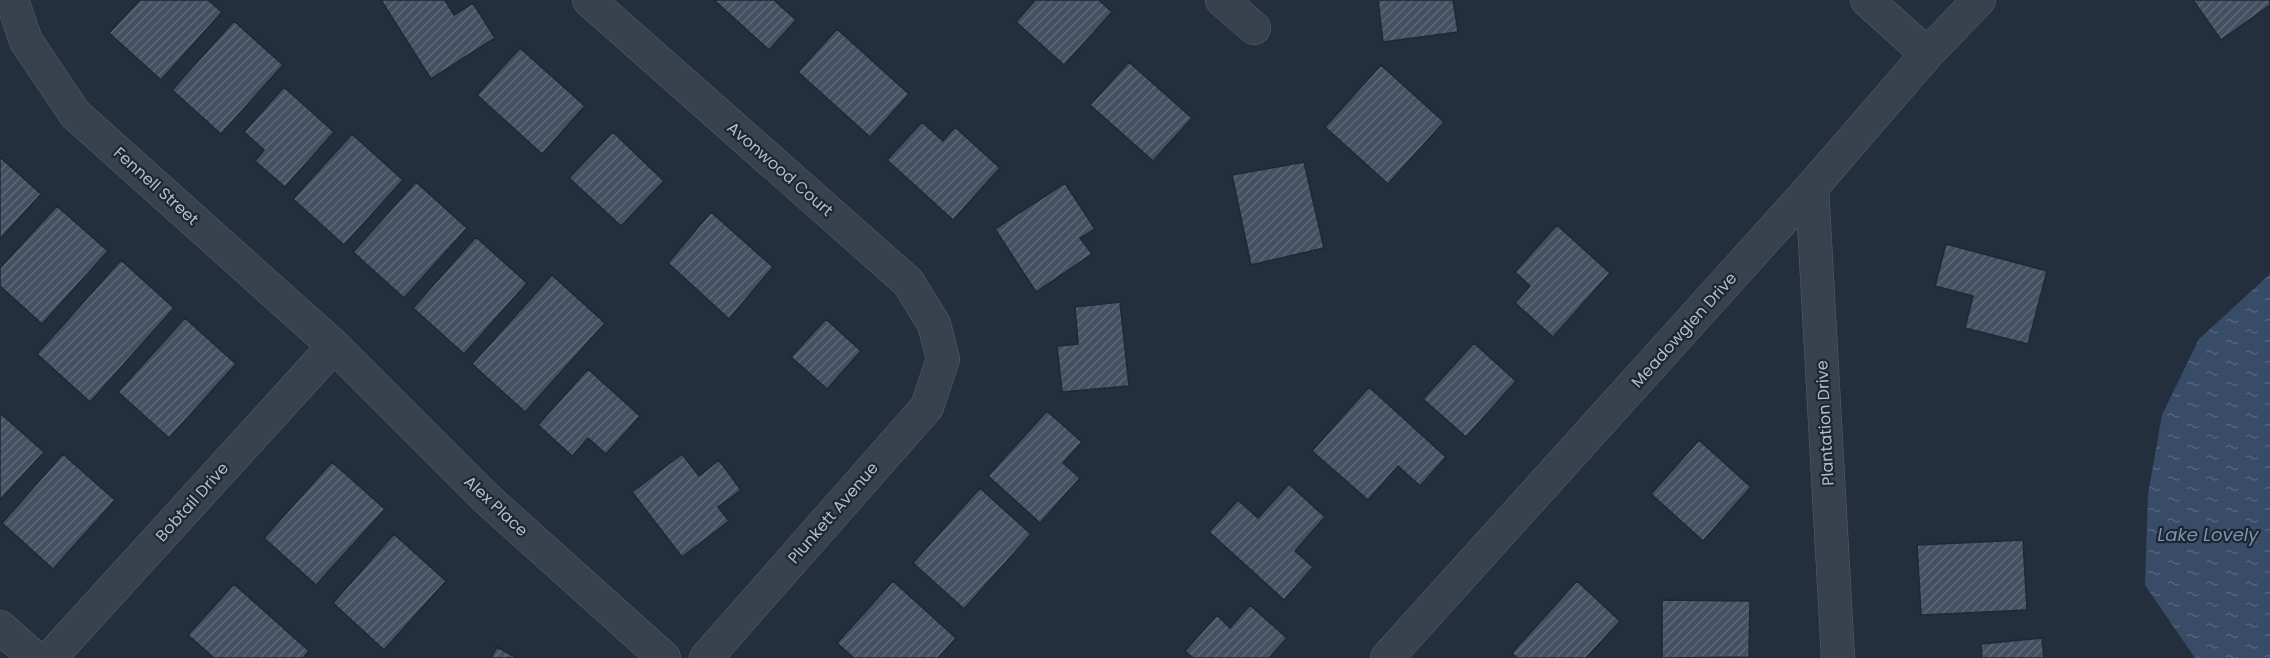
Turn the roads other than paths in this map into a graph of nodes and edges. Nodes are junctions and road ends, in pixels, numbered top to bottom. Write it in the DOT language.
graph roads {
  1 [pos="12,0"];
  2 [pos="589,0"];
  3 [pos="1222,0"];
  4 [pos="1867,0"];
  5 [pos="1979,0"];
  6 [pos="1254,28"];
  7 [pos="1927,54"];
  8 [pos="1812,187"];
  9 [pos="334,346"];
  10 [pos="943,359"];
  11 [pos="0,627"];
  12 [pos="36,658"];
  13 [pos="50,658"];
  14 [pos="664,658"];
  15 [pos="706,658"];
  16 [pos="1387,658"];
  17 [pos="1838,658"];
  1 -- 9 [label="street, Fennell Street"];
  2 -- 10 [label="street, Avonwood Court"];
  3 -- 6 [label="street"];
  4 -- 7 [label="street"];
  5 -- 7 [label="street, Meadowglen Drive"];
  7 -- 8 [label="street, Meadowglen Drive"];
  8 -- 16 [label="street, Meadowglen Drive"];
  8 -- 17 [label="street, Plantation Drive"];
  9 -- 13 [label="street, Bobtail Drive"];
  9 -- 14 [label="street, Alex Place"];
  10 -- 15 [label="street, Plunkett Avenue"];
  11 -- 12 [label="street"];
}
